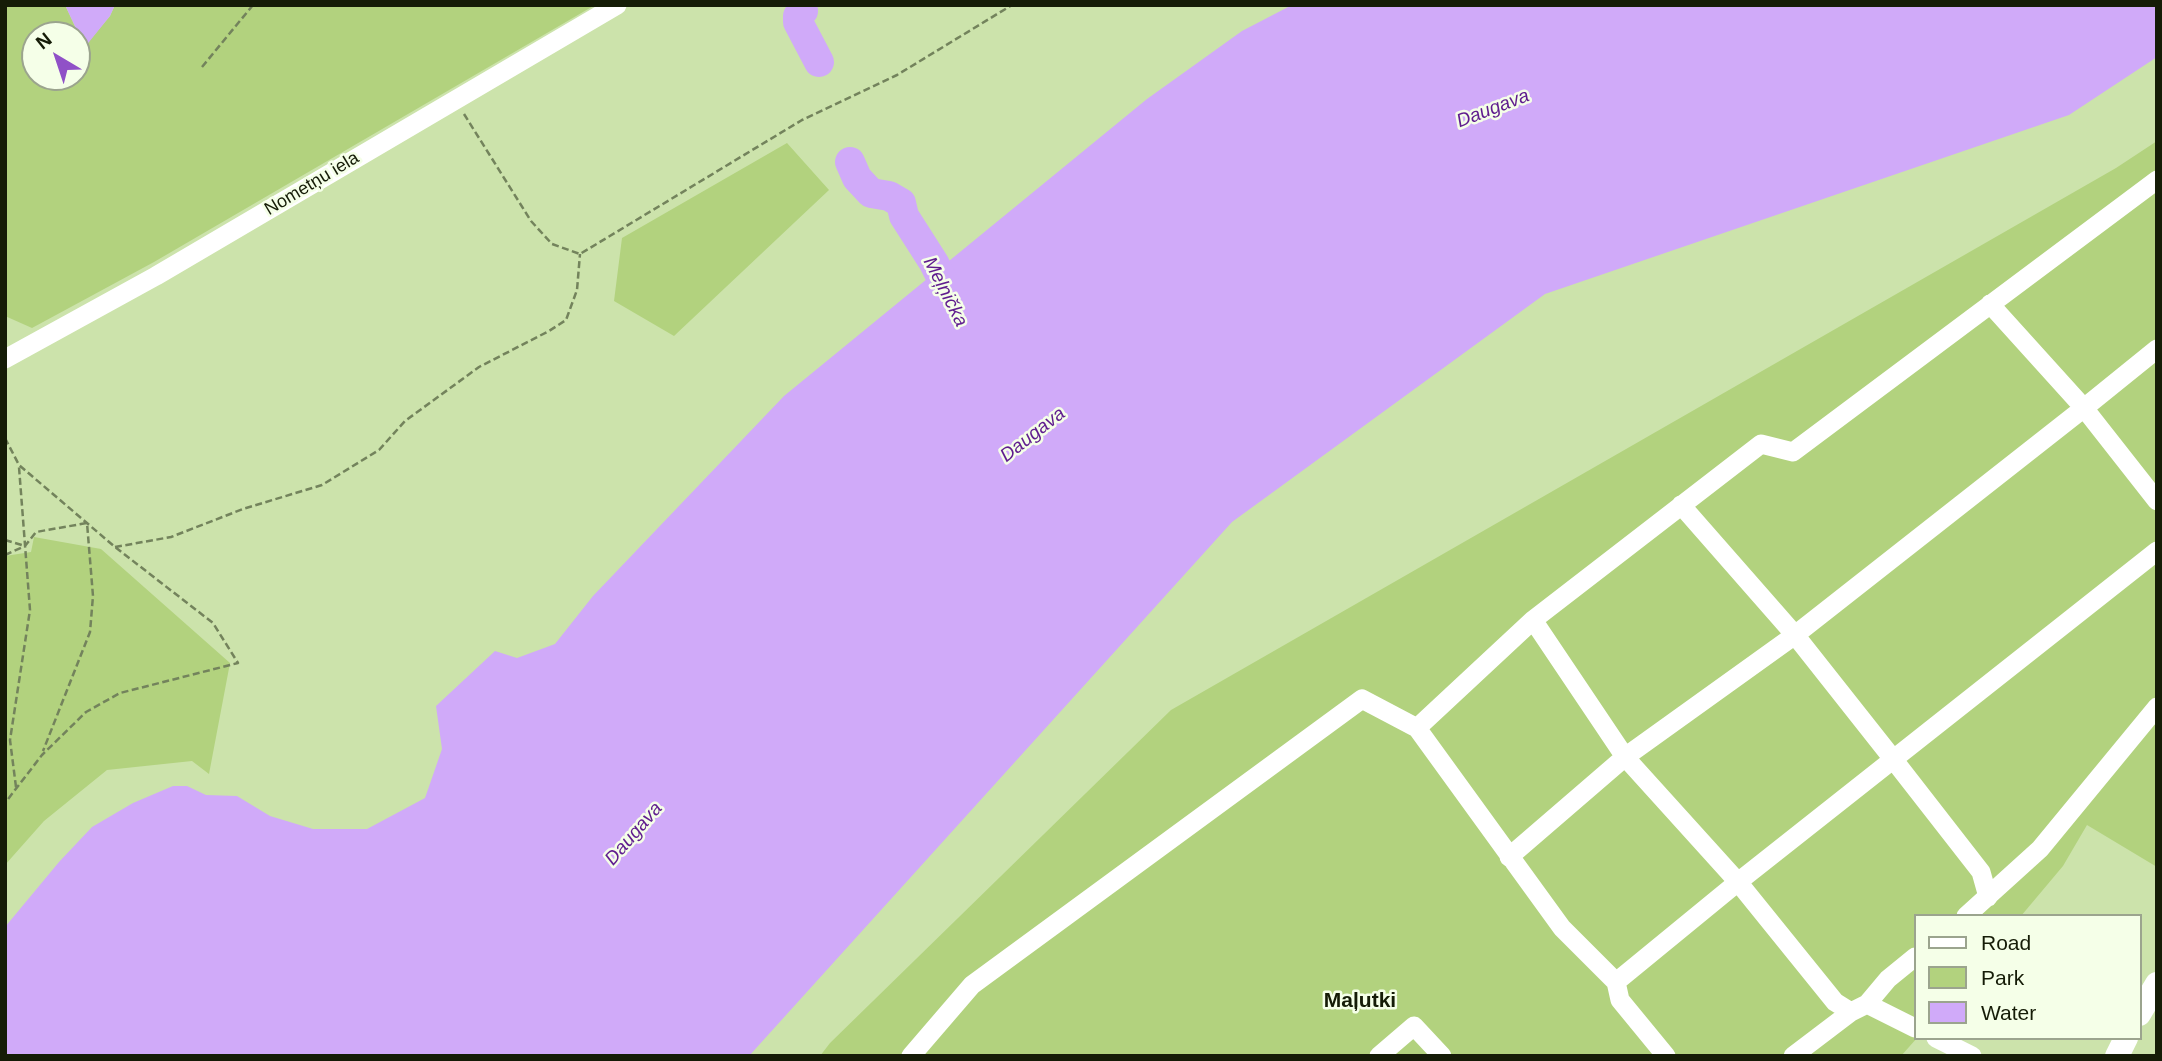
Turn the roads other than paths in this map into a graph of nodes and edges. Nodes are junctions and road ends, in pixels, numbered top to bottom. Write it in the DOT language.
graph roads {
  1 [pos="617,5"];
  2 [pos="2157,180"];
  3 [pos="1990,304"];
  4 [pos="2157,348"];
  5 [pos="5,359"];
  6 [pos="2084,408"];
  7 [pos="2157,501"];
  8 [pos="1681,505"];
  9 [pos="2157,551"];
  10 [pos="1533,620"];
  11 [pos="1795,635"];
  12 [pos="2157,707"];
  13 [pos="1417,728"];
  14 [pos="1625,757"];
  15 [pos="1893,759"];
  16 [pos="1509,857"];
  17 [pos="1738,882"];
  18 [pos="1988,897"];
  19 [pos="1967,914"];
  20 [pos="1913,959"];
  21 [pos="1616,982"];
  22 [pos="2157,984"];
  23 [pos="1859,1008"];
  24 [pos="2141,1011"];
  25 [pos="1913,1027"];
  26 [pos="1940,1040"];
  27 [pos="2125,1040"];
  28 [pos="911,1056"];
  29 [pos="1379,1056"];
  30 [pos="1442,1056"];
  31 [pos="1667,1056"];
  32 [pos="1793,1056"];
  33 [pos="1972,1056"];
  34 [pos="2117,1056"];
  1 -- 5 [label="street, Nometņu iela"];
  2 -- 3 [label="street"];
  3 -- 6 [label="street"];
  3 -- 8 [label="street"];
  4 -- 6 [label="street"];
  6 -- 7 [label="street"];
  6 -- 11 [label="street"];
  8 -- 10 [label="street"];
  8 -- 11 [label="street"];
  9 -- 15 [label="street"];
  10 -- 13 [label="street"];
  10 -- 14 [label="street"];
  11 -- 14 [label="street"];
  11 -- 15 [label="street"];
  12 -- 18 [label="street"];
  13 -- 16 [label="street"];
  13 -- 28 [label="street"];
  14 -- 16 [label="street"];
  14 -- 17 [label="street"];
  15 -- 17 [label="street"];
  15 -- 18 [label="street"];
  16 -- 21 [label="street"];
  17 -- 21 [label="street"];
  17 -- 23 [label="street"];
  18 -- 19 [label="street"];
  20 -- 23 [label="street"];
  21 -- 31 [label="street"];
  22 -- 24 [label="main road"];
  23 -- 25 [label="street"];
  23 -- 32 [label="street"];
  26 -- 33 [label="street"];
  27 -- 34 [label="main road"];
  29 -- 30 [label="street"];
}
